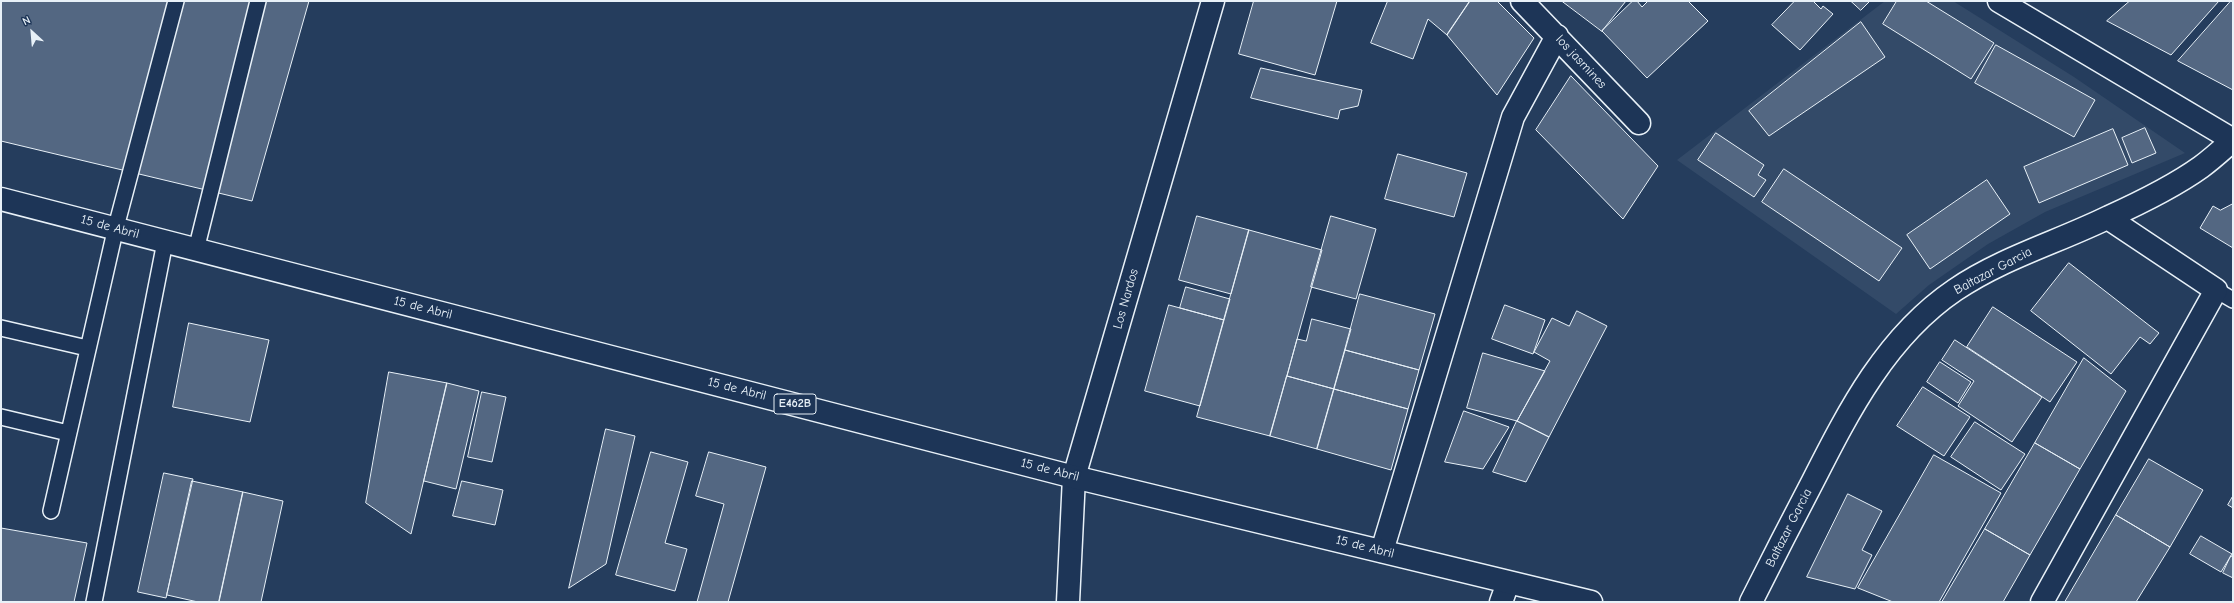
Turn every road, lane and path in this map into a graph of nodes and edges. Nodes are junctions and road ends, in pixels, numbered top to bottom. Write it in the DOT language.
graph roads {
  1 [pos="176,1"];
  2 [pos="258,1"];
  3 [pos="1213,1"];
  4 [pos="1522,1"];
  5 [pos="1998,1"];
  6 [pos="1557,36"];
  7 [pos="1639,123"];
  8 [pos="2233,140"];
  9 [pos="1,200"];
  10 [pos="2108,218"];
  11 [pos="116,228"];
  12 [pos="165,242"];
  13 [pos="196,250"];
  14 [pos="2225,295"];
  15 [pos="1,328"];
  16 [pos="87,348"];
  17 [pos="1,417"];
  18 [pos="68,433"];
  19 [pos="1074,477"];
  20 [pos="51,511"];
  21 [pos="1382,550"];
  22 [pos="1505,592"];
  23 [pos="94,602"];
  24 [pos="1068,602"];
  25 [pos="1591,602"];
  26 [pos="1751,602"];
  27 [pos="2042,602"];
  1 -- 11 [label="lane"];
  2 -- 13 [label="lane"];
  3 -- 19 [label="street, Los Nardos"];
  4 -- 6 [label="street, los jasmines"];
  5 -- 8 [label="street"];
  6 -- 7 [label="street, los jasmines"];
  6 -- 21 [label="street"];
  8 -- 10 [label="street, Baltazar Garcia"];
  9 -- 11 [label="street, 15 de Abril / E462B"];
  10 -- 14 [label="street"];
  10 -- 26 [label="street, Baltazar Garcia"];
  11 -- 12 [label="street, 15 de Abril / E462B"];
  11 -- 16 [label="lane"];
  12 -- 13 [label="street, 15 de Abril / E462B"];
  12 -- 23 [label="lane"];
  13 -- 19 [label="street, 15 de Abril / E462B"];
  14 -- 27 [label="street"];
  15 -- 16 [label="lane"];
  16 -- 18 [label="lane"];
  17 -- 18 [label="lane"];
  18 -- 20 [label="lane"];
  19 -- 21 [label="street, 15 de Abril / E462B"];
  19 -- 24 [label="street, Los Nardos"];
  21 -- 22 [label="street, 15 de Abril / E462B"];
  22 -- 25 [label="street, 15 de Abril / E462B"];
}
